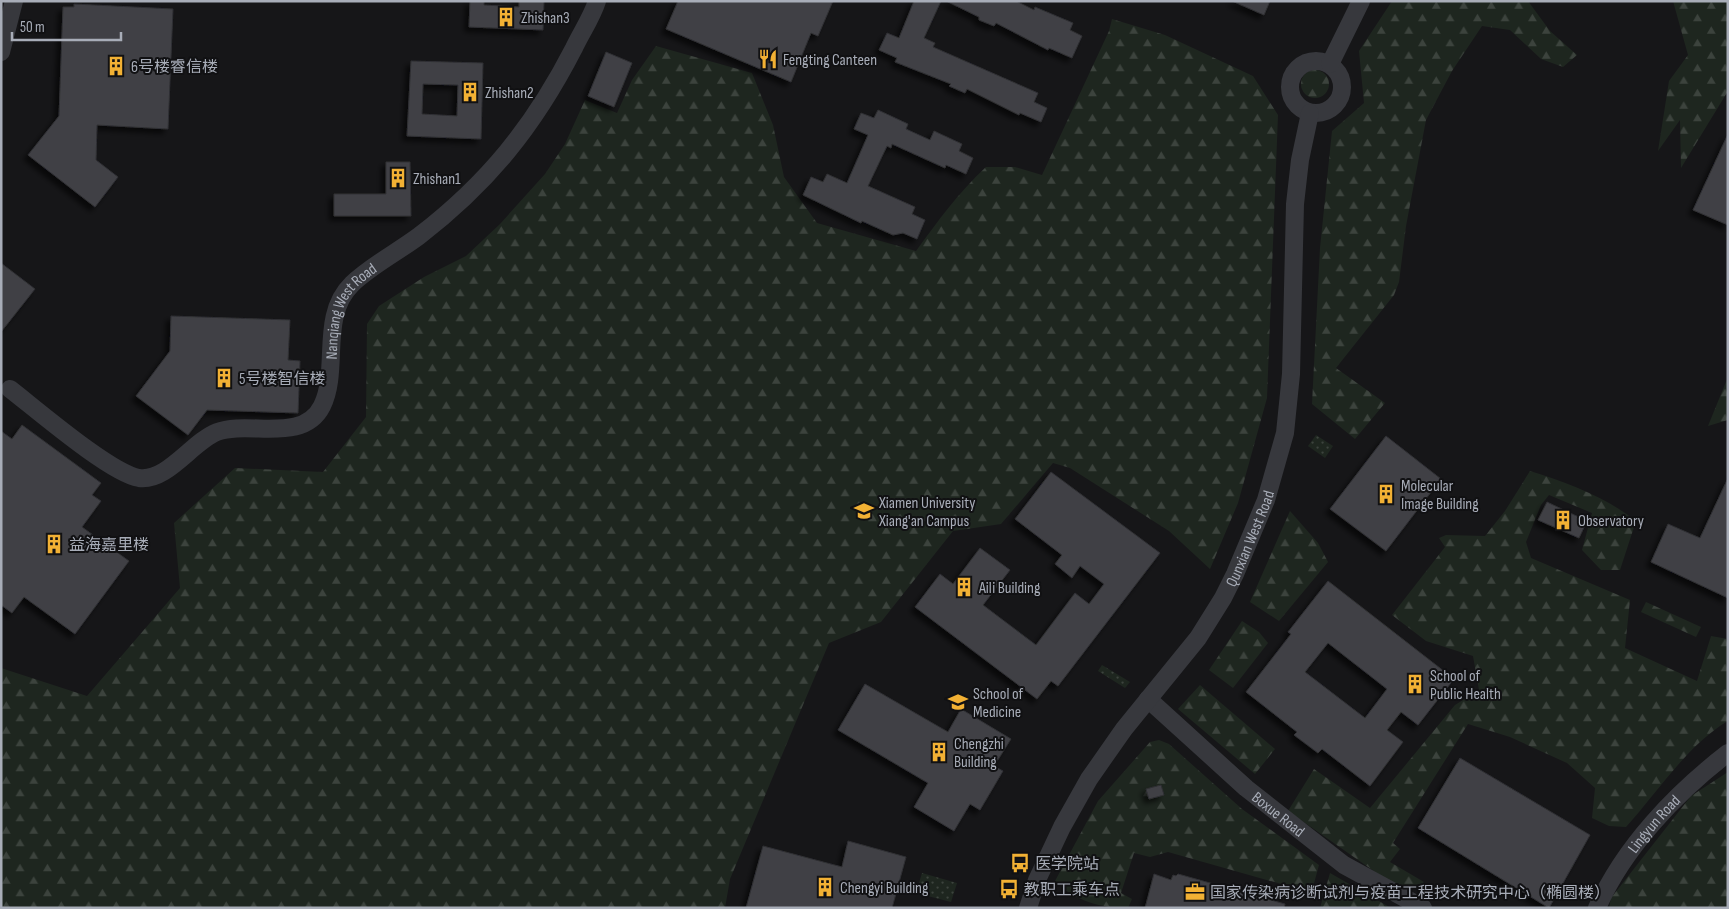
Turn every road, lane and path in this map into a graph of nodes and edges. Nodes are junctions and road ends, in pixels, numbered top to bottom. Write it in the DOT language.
graph roads {
  1 [pos="14,1"];
  2 [pos="597,1"];
  3 [pos="1361,1"];
  4 [pos="1,52"];
  5 [pos="1330,64"];
  6 [pos="1310,113"];
  7 [pos="10,389"];
  8 [pos="1148,699"];
  9 [pos="1728,752"];
  10 [pos="1028,908"];
  11 [pos="1423,908"];
  12 [pos="1597,908"];
  1 -- 4 [label="street"];
  2 -- 7 [label="street, Nanqiang West Road"];
  3 -- 5 [label="street"];
  5 -- 6 [label="street"];
  5 -- 6 [label="street"];
  6 -- 8 [label="street, Qunxian West Road"];
  8 -- 10 [label="street, Qunxian West Road"];
  8 -- 11 [label="street, Boxue Road"];
  9 -- 12 [label="street, Lingyun Road"];
}
